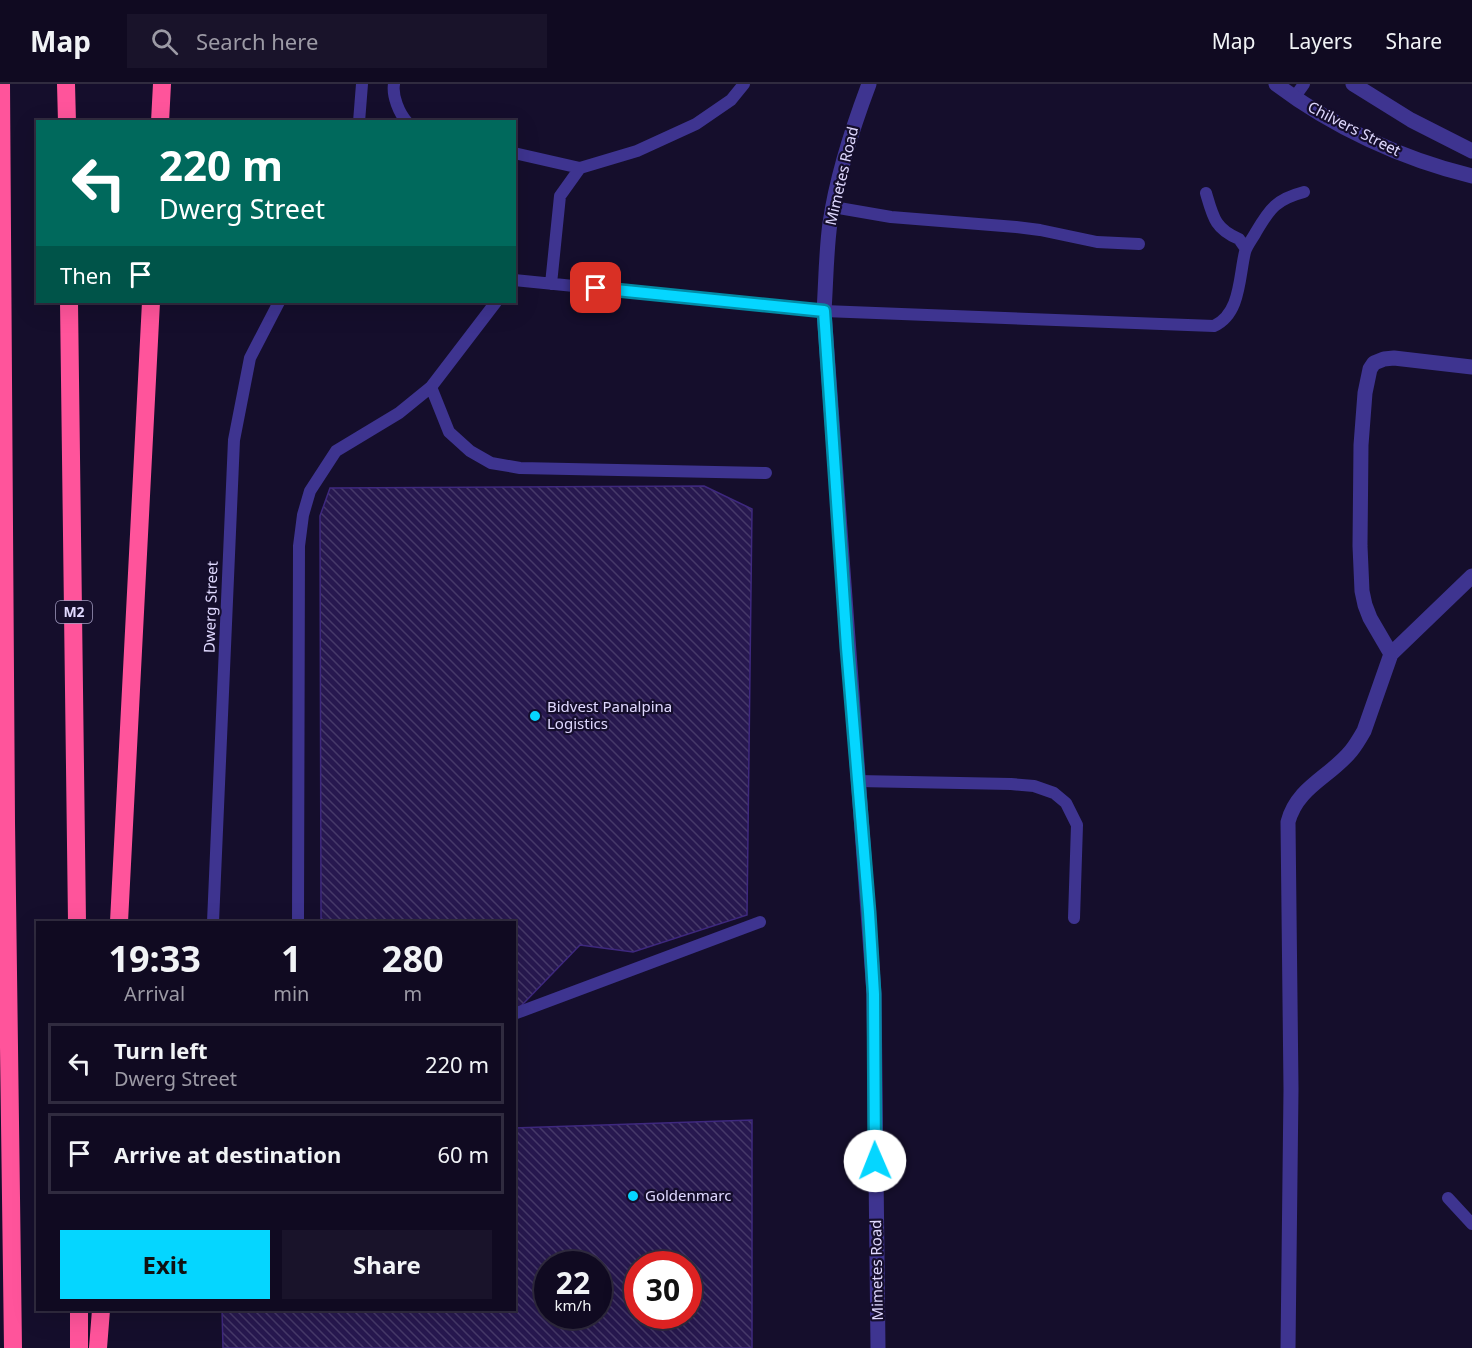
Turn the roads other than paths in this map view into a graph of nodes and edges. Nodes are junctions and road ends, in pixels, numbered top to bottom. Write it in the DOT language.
graph roads {
  1 [pos="1,84"];
  2 [pos="66,84"];
  3 [pos="162,84"];
  4 [pos="362,84"];
  5 [pos="394,84"];
  6 [pos="744,84"];
  7 [pos="869,84"];
  8 [pos="1276,84"];
  9 [pos="1304,84"];
  10 [pos="1353,84"];
  11 [pos="1294,98"];
  12 [pos="67,120"];
  13 [pos="160,120"];
  14 [pos="359,120"];
  15 [pos="406,120"];
  16 [pos="1472,151"];
  17 [pos="516,153"];
  18 [pos="580,168"];
  19 [pos="1472,176"];
  20 [pos="1304,192"];
  21 [pos="1206,193"];
  22 [pos="833,207"];
  23 [pos="1139,244"];
  24 [pos="1246,249"];
  25 [pos="516,280"];
  26 [pos="551,284"];
  27 [pos="69,303"];
  28 [pos="151,303"];
  29 [pos="278,303"];
  30 [pos="495,303"];
  31 [pos="824,311"];
  32 [pos="1472,367"];
  33 [pos="431,387"];
  34 [pos="766,473"];
  35 [pos="1472,576"];
  36 [pos="1391,654"];
  37 [pos="0,769"];
  38 [pos="858,781"];
  39 [pos="6,822"];
  40 [pos="1074,918"];
  41 [pos="77,921"];
  42 [pos="119,921"];
  43 [pos="213,921"];
  44 [pos="298,921"];
  45 [pos="760,922"];
  46 [pos="516,1013"];
  47 [pos="1448,1198"];
  48 [pos="1472,1224"];
  49 [pos="79,1311"];
  50 [pos="101,1311"];
  51 [pos="13,1348"];
  52 [pos="79,1348"];
  53 [pos="98,1348"];
  54 [pos="878,1348"];
  55 [pos="1288,1348"];
  1 -- 39 [label="highway"];
  2 -- 12 [label="highway"];
  3 -- 13 [label="highway"];
  4 -- 14 [label="lane"];
  5 -- 15 [label="lane"];
  6 -- 18 [label="lane"];
  7 -- 22 [label="street, Mimetes Road"];
  8 -- 11 [label="street, Chilvers Street"];
  9 -- 11 [label="lane"];
  10 -- 16 [label="street"];
  11 -- 19 [label="street, Chilvers Street"];
  17 -- 18 [label="lane"];
  18 -- 26 [label="lane"];
  20 -- 24 [label="lane"];
  21 -- 24 [label="lane"];
  22 -- 23 [label="lane"];
  22 -- 31 [label="street, Mimetes Road"];
  24 -- 31 [label="lane"];
  25 -- 26 [label="lane"];
  26 -- 31 [label="lane"];
  27 -- 41 [label="highway, M2"];
  28 -- 42 [label="highway"];
  29 -- 43 [label="lane, Dwerg Street"];
  30 -- 33 [label="lane"];
  31 -- 38 [label="street, Mimetes Road"];
  32 -- 36 [label="street"];
  33 -- 34 [label="lane"];
  33 -- 44 [label="lane"];
  35 -- 36 [label="street"];
  36 -- 55 [label="street"];
  37 -- 39 [label="highway"];
  38 -- 40 [label="lane"];
  38 -- 54 [label="street, Mimetes Road"];
  39 -- 51 [label="highway"];
  45 -- 46 [label="lane"];
  47 -- 48 [label="lane"];
  49 -- 52 [label="highway"];
  50 -- 53 [label="highway"];
}
